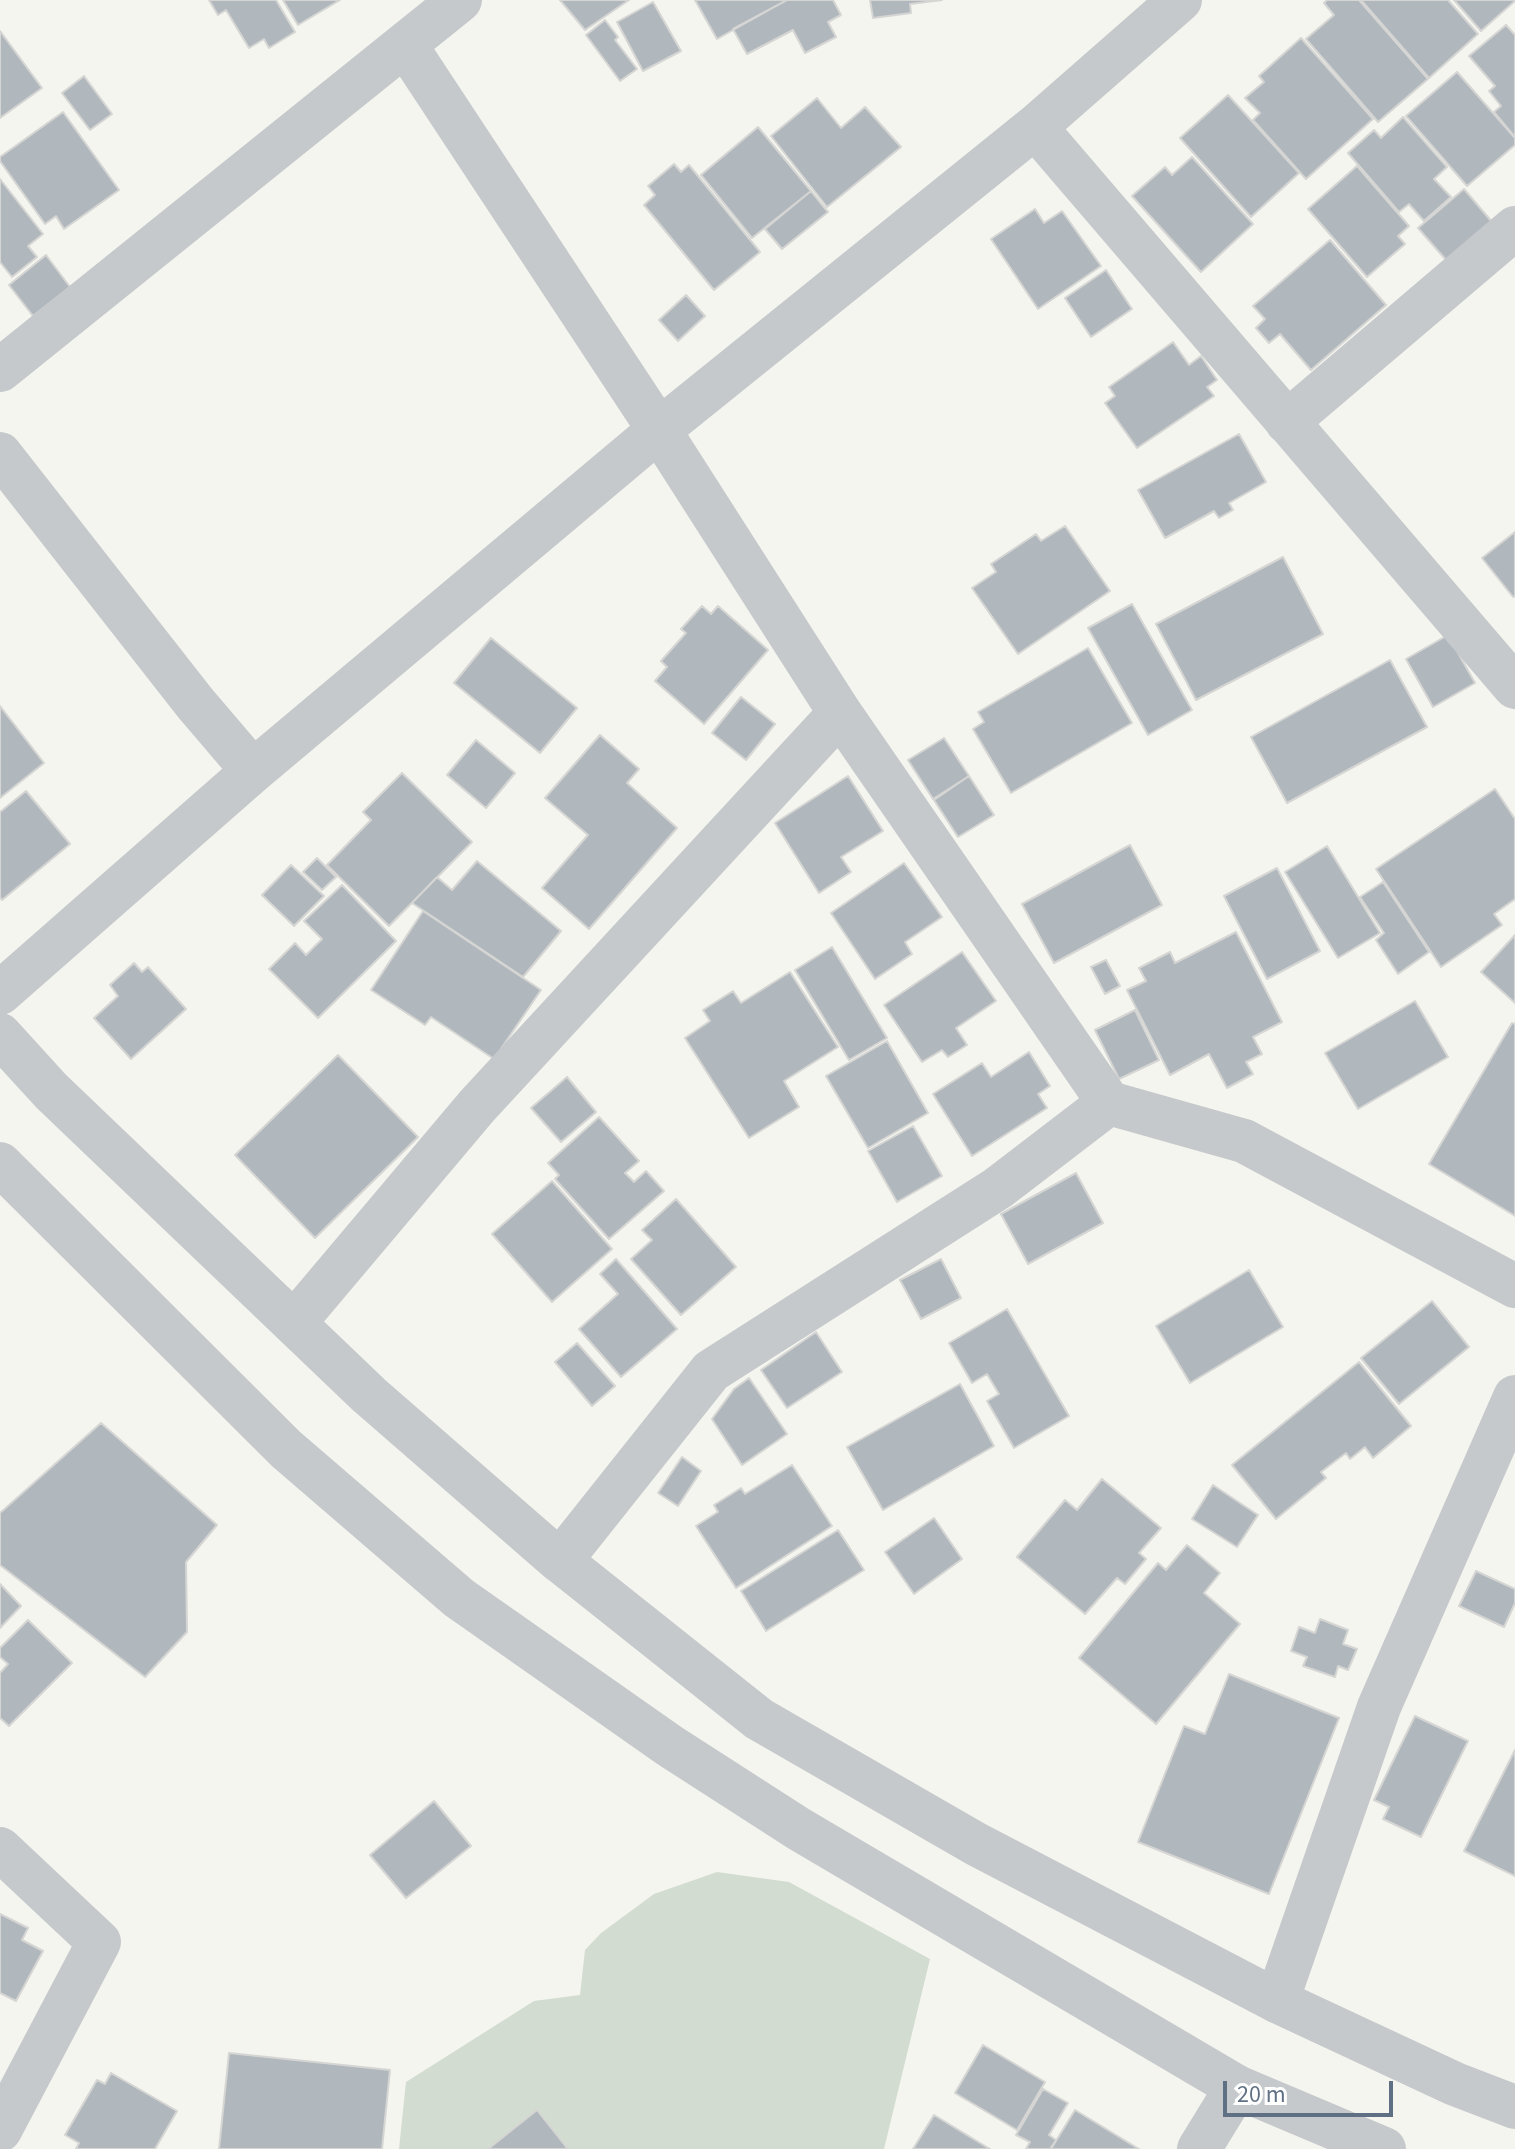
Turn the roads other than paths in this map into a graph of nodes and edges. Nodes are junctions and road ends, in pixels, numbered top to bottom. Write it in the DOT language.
graph roads {
  1 [pos="460,0"];
  2 [pos="1180,0"];
  3 [pos="406,46"];
  4 [pos="1035,127"];
  5 [pos="1515,228"];
  6 [pos="0,370"];
  7 [pos="1287,422"];
  8 [pos="659,430"];
  9 [pos="0,454"];
  10 [pos="1515,687"];
  11 [pos="840,713"];
  12 [pos="253,771"];
  13 [pos="0,993"];
  14 [pos="0,1035"];
  15 [pos="1109,1103"];
  16 [pos="0,1164"];
  17 [pos="1515,1286"];
  18 [pos="294,1323"];
  19 [pos="1515,1397"];
  20 [pos="560,1561"];
  21 [pos="0,1849"];
  22 [pos="1277,2001"];
  23 [pos="1237,2087"];
  24 [pos="1515,2107"];
  25 [pos="0,2130"];
  26 [pos="1199,2149"];
  27 [pos="1384,2149"];
  1 -- 3 [label="street"];
  2 -- 4 [label="street"];
  3 -- 6 [label="street"];
  3 -- 8 [label="street"];
  4 -- 7 [label="street"];
  4 -- 8 [label="street"];
  5 -- 7 [label="street"];
  7 -- 10 [label="street"];
  8 -- 11 [label="street"];
  8 -- 12 [label="street"];
  9 -- 12 [label="street"];
  11 -- 15 [label="street"];
  11 -- 18 [label="street"];
  12 -- 13 [label="street"];
  14 -- 18 [label="street"];
  15 -- 17 [label="street"];
  15 -- 20 [label="street"];
  16 -- 23 [label="street"];
  18 -- 20 [label="street"];
  19 -- 22 [label="street"];
  20 -- 22 [label="street"];
  21 -- 25 [label="street"];
  22 -- 24 [label="street"];
  23 -- 26 [label="street"];
  23 -- 27 [label="street"];
}
